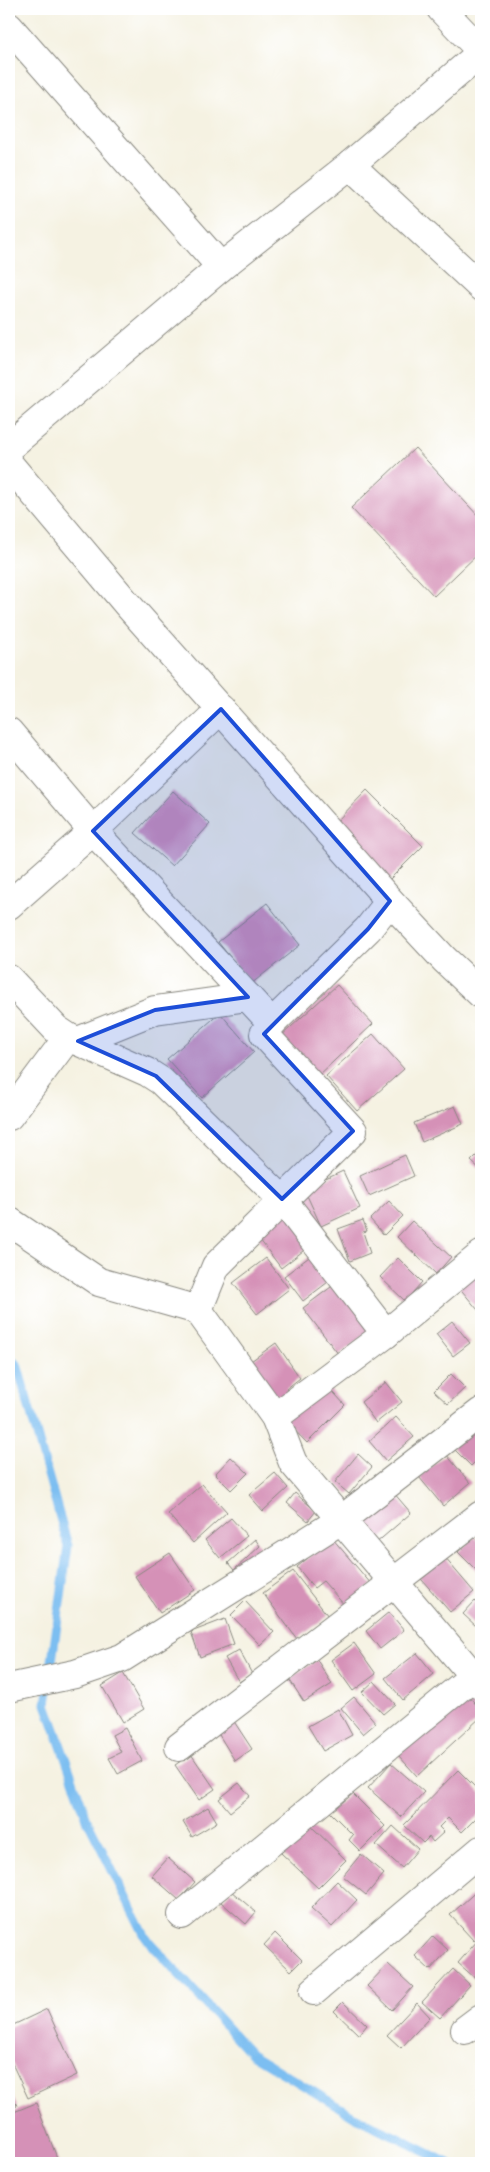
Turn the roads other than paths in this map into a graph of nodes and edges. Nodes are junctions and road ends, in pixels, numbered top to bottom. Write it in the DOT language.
graph roads {
  1 [pos="441,9"];
  2 [pos="9,27"];
  3 [pos="481,52"];
  4 [pos="350,164"];
  5 [pos="222,268"];
  6 [pos="481,287"];
  7 [pos="9,447"];
  8 [pos="9,464"];
  9 [pos="221,709"];
  10 [pos="9,732"];
  11 [pos="93,830"];
  12 [pos="390,901"];
  13 [pos="9,905"];
  14 [pos="9,979"];
  15 [pos="481,994"];
  16 [pos="248,997"];
  17 [pos="272,1022"];
  18 [pos="73,1039"];
  19 [pos="9,1116"];
  20 [pos="282,1199"];
  21 [pos="9,1221"];
  22 [pos="481,1255"];
  23 [pos="198,1310"];
  24 [pos="386,1334"];
  25 [pos="481,1412"];
  26 [pos="275,1417"];
  27 [pos="481,1514"];
  28 [pos="341,1520"];
  29 [pos="395,1582"];
  30 [pos="479,1678"];
  31 [pos="9,1688"];
  32 [pos="179,1747"];
  33 [pos="481,1850"];
  34 [pos="182,1915"];
  35 [pos="314,1991"];
  1 -- 3 [label="street"];
  2 -- 5 [label="street"];
  3 -- 4 [label="street"];
  4 -- 5 [label="street"];
  4 -- 6 [label="street"];
  5 -- 7 [label="street"];
  8 -- 9 [label="street"];
  9 -- 11 [label="street"];
  9 -- 12 [label="street"];
  10 -- 11 [label="street"];
  11 -- 13 [label="street"];
  11 -- 16 [label="street"];
  12 -- 15 [label="street"];
  12 -- 17 [label="street"];
  14 -- 18 [label="street"];
  16 -- 17 [label="street"];
  16 -- 18 [label="street"];
  17 -- 20 [label="street"];
  18 -- 19 [label="street"];
  18 -- 20 [label="street"];
  20 -- 23 [label="street"];
  20 -- 24 [label="street"];
  21 -- 23 [label="street"];
  22 -- 24 [label="street"];
  23 -- 26 [label="street"];
  24 -- 26 [label="street"];
  25 -- 28 [label="street"];
  26 -- 28 [label="street"];
  27 -- 29 [label="street"];
  28 -- 29 [label="street"];
  28 -- 31 [label="street"];
  29 -- 30 [label="street"];
  29 -- 32 [label="street"];
  30 -- 34 [label="street"];
  33 -- 35 [label="street"];
}
